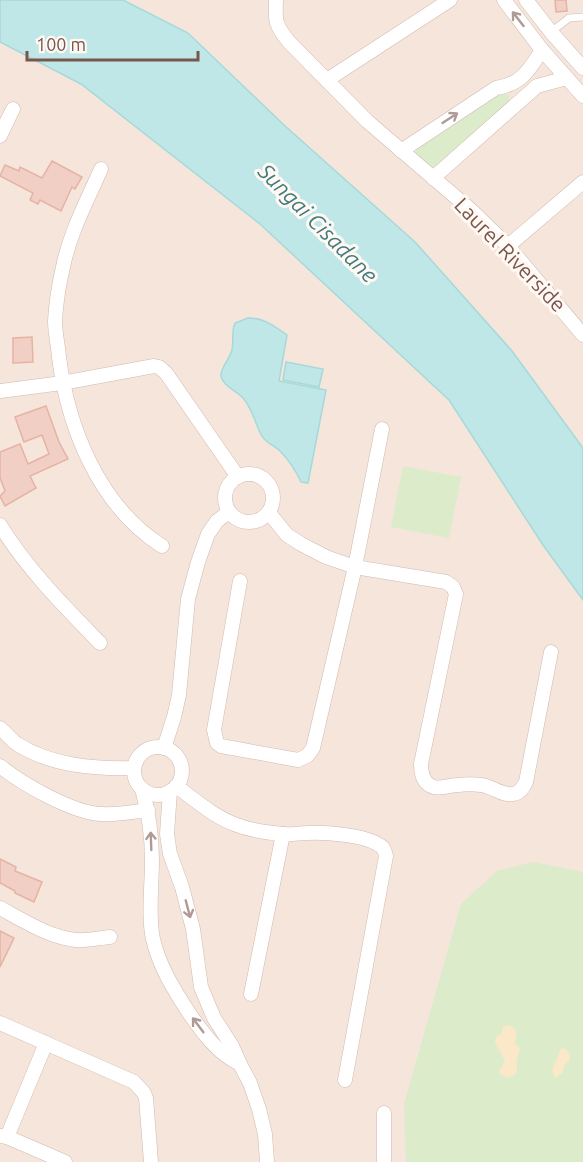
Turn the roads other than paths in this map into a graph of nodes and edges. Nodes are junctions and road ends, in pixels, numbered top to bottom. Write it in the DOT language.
graph roads {
  1 [pos="276,0"];
  2 [pos="450,0"];
  3 [pos="504,0"];
  4 [pos="526,0"];
  5 [pos="583,17"];
  6 [pos="551,32"];
  7 [pos="542,50"];
  8 [pos="583,68"];
  9 [pos="567,78"];
  10 [pos="327,80"];
  11 [pos="509,86"];
  12 [pos="583,96"];
  13 [pos="522,101"];
  14 [pos="14,109"];
  15 [pos="0,136"];
  16 [pos="401,151"];
  17 [pos="101,170"];
  18 [pos="434,178"];
  19 [pos="583,182"];
  20 [pos="508,246"];
  21 [pos="578,318"];
  22 [pos="583,335"];
  23 [pos="62,383"];
  24 [pos="0,392"];
  25 [pos="382,429"];
  26 [pos="238,477"];
  27 [pos="229,512"];
  28 [pos="269,513"];
  29 [pos="0,525"];
  30 [pos="162,546"];
  31 [pos="355,567"];
  32 [pos="240,581"];
  33 [pos="100,644"];
  34 [pos="551,652"];
  35 [pos="0,728"];
  36 [pos="164,748"];
  37 [pos="0,766"];
  38 [pos="134,768"];
  39 [pos="142,789"];
  40 [pos="173,789"];
  41 [pos="148,810"];
  42 [pos="283,834"];
  43 [pos="0,908"];
  44 [pos="110,937"];
  45 [pos="251,994"];
  46 [pos="0,1023"];
  47 [pos="46,1042"];
  48 [pos="240,1064"];
  49 [pos="345,1080"];
  50 [pos="384,1113"];
  51 [pos="3,1137"];
  52 [pos="64,1162"];
  53 [pos="151,1162"];
  54 [pos="267,1162"];
  55 [pos="384,1162"];
  1 -- 10 [label="street, Laurel Riverside"];
  2 -- 10 [label="street"];
  7 -- 3 [label="street, one-way"];
  4 -- 6 [label="street"];
  5 -- 6 [label="lane"];
  6 -- 8 [label="street"];
  7 -- 9 [label="street"];
  7 -- 11 [label="street"];
  9 -- 12 [label="street"];
  9 -- 13 [label="street"];
  10 -- 16 [label="street, Laurel Riverside"];
  11 -- 13 [label="street"];
  16 -- 11 [label="street, one-way"];
  13 -- 18 [label="street"];
  14 -- 15 [label="street"];
  16 -- 18 [label="street, Laurel Riverside"];
  17 -- 23 [label="street"];
  18 -- 20 [label="street, Laurel Riverside"];
  19 -- 20 [label="street"];
  20 -- 21 [label="street, Laurel Riverside"];
  21 -- 22 [label="street, Laurel Riverside"];
  23 -- 24 [label="street"];
  23 -- 26 [label="street"];
  23 -- 30 [label="street"];
  25 -- 31 [label="street"];
  26 -- 27 [label="street"];
  26 -- 28 [label="street"];
  27 -- 28 [label="street"];
  27 -- 36 [label="street"];
  28 -- 31 [label="street"];
  29 -- 33 [label="street"];
  31 -- 32 [label="street"];
  31 -- 34 [label="street"];
  35 -- 38 [label="street"];
  36 -- 38 [label="street"];
  36 -- 40 [label="street"];
  37 -- 41 [label="street"];
  38 -- 39 [label="street"];
  39 -- 40 [label="street"];
  39 -- 41 [label="street"];
  40 -- 42 [label="street"];
  40 -- 48 [label="street, one-way"];
  48 -- 41 [label="street, one-way"];
  42 -- 45 [label="street"];
  42 -- 49 [label="street"];
  43 -- 44 [label="street"];
  46 -- 47 [label="street"];
  47 -- 51 [label="street"];
  47 -- 53 [label="street"];
  48 -- 54 [label="street"];
  50 -- 55 [label="street"];
  51 -- 52 [label="street"];
}
